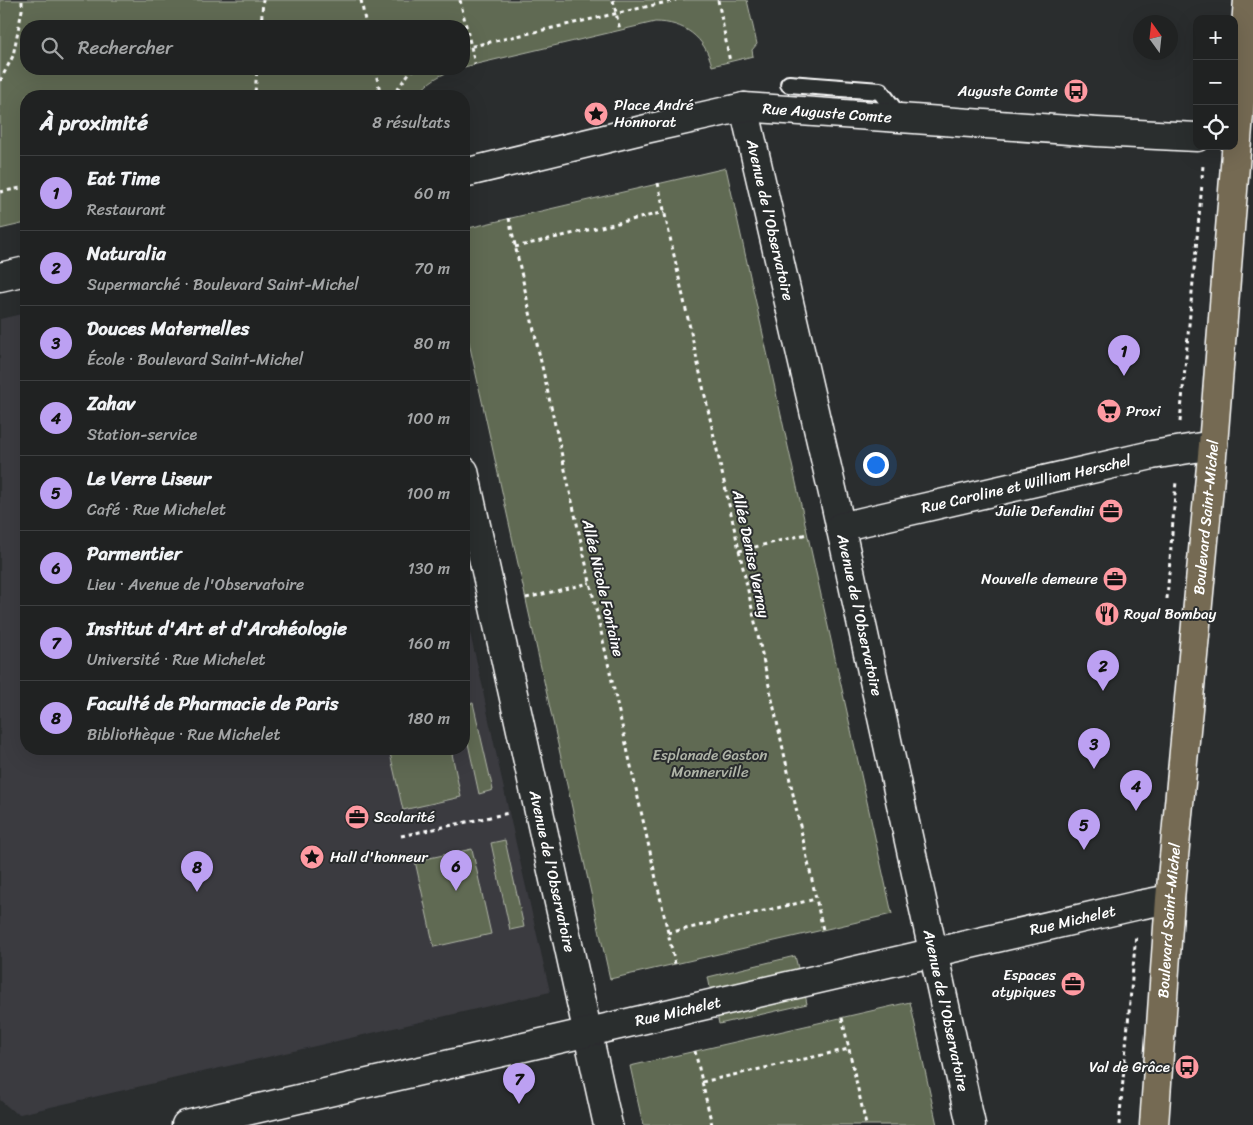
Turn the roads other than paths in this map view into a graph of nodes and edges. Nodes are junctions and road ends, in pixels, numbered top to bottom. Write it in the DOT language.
graph roads {
  1 [pos="1248,0"];
  2 [pos="789,84"];
  3 [pos="744,107"];
  4 [pos="900,119"];
  5 [pos="1193,137"];
  6 [pos="1242,139"];
  7 [pos="470,172"];
  8 [pos="20,272"];
  9 [pos="0,277"];
  10 [pos="1213,444"];
  11 [pos="470,498"];
  12 [pos="840,526"];
  13 [pos="1170,899"];
  14 [pos="933,952"];
  15 [pos="588,1033"];
  16 [pos="186,1125"];
  17 [pos="608,1125"];
  18 [pos="971,1125"];
  19 [pos="1154,1125"];
  1 -- 6 [label="main road, Boulevard Saint-Michel"];
  2 -- 4 [label="lane"];
  3 -- 4 [label="street, Rue Auguste Comte"];
  3 -- 7 [label="street, Rue Auguste Comte"];
  3 -- 12 [label="street, Avenue de l'Observatoire"];
  4 -- 5 [label="street, Rue Auguste Comte"];
  6 -- 10 [label="main road, Boulevard Saint-Michel"];
  8 -- 9 [label="street"];
  10 -- 12 [label="street, Rue Caroline et William Herschel"];
  10 -- 13 [label="main road, Boulevard Saint-Michel"];
  11 -- 15 [label="street, Avenue de l'Observatoire"];
  12 -- 14 [label="street, Avenue de l'Observatoire"];
  13 -- 14 [label="street, Rue Michelet"];
  13 -- 19 [label="main road, Boulevard Saint-Michel"];
  14 -- 15 [label="street, Rue Michelet"];
  14 -- 18 [label="street, Avenue de l'Observatoire"];
  15 -- 16 [label="street, Rue Michelet"];
  15 -- 17 [label="street, Avenue de l'Observatoire"];
}
